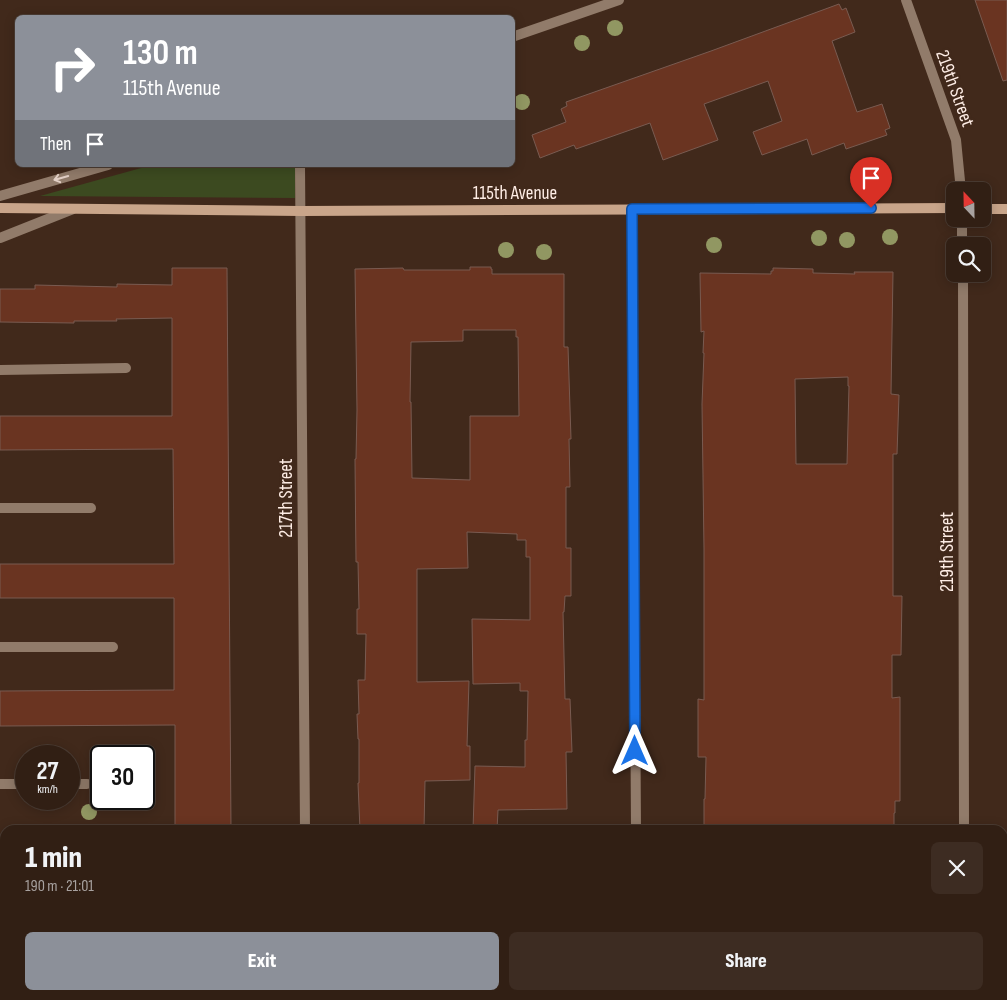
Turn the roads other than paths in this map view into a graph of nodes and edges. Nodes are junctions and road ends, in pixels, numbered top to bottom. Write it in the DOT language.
graph roads {
  1 [pos="619,0"];
  2 [pos="906,0"];
  3 [pos="515,36"];
  4 [pos="101,167"];
  5 [pos="300,167"];
  6 [pos="960,182"];
  7 [pos="0,196"];
  8 [pos="0,208"];
  9 [pos="946,208"];
  10 [pos="74,209"];
  11 [pos="632,209"];
  12 [pos="991,209"];
  13 [pos="1007,209"];
  14 [pos="301,211"];
  15 [pos="0,238"];
  16 [pos="963,282"];
  17 [pos="126,368"];
  18 [pos="0,370"];
  19 [pos="0,508"];
  20 [pos="91,508"];
  21 [pos="0,647"];
  22 [pos="113,647"];
  23 [pos="0,784"];
  24 [pos="15,784"];
  25 [pos="80,784"];
  26 [pos="87,784"];
  27 [pos="305,825"];
  28 [pos="636,825"];
  29 [pos="964,825"];
  1 -- 3 [label="street"];
  2 -- 6 [label="street, 219th Street"];
  4 -- 7 [label="street, one-way"];
  5 -- 14 [label="street, 217th Street"];
  8 -- 10 [label="main road, 115th Avenue"];
  9 -- 11 [label="main road, 115th Avenue"];
  10 -- 14 [label="main road, 115th Avenue"];
  10 -- 15 [label="street, 115th Avenue"];
  11 -- 14 [label="main road, 115th Avenue"];
  11 -- 28 [label="street"];
  12 -- 13 [label="main road"];
  14 -- 27 [label="street, 217th Street"];
  16 -- 29 [label="street, 219th Street"];
  17 -- 18 [label="street"];
  19 -- 20 [label="street"];
  21 -- 22 [label="street"];
  23 -- 24 [label="street"];
  25 -- 26 [label="street"];
}
